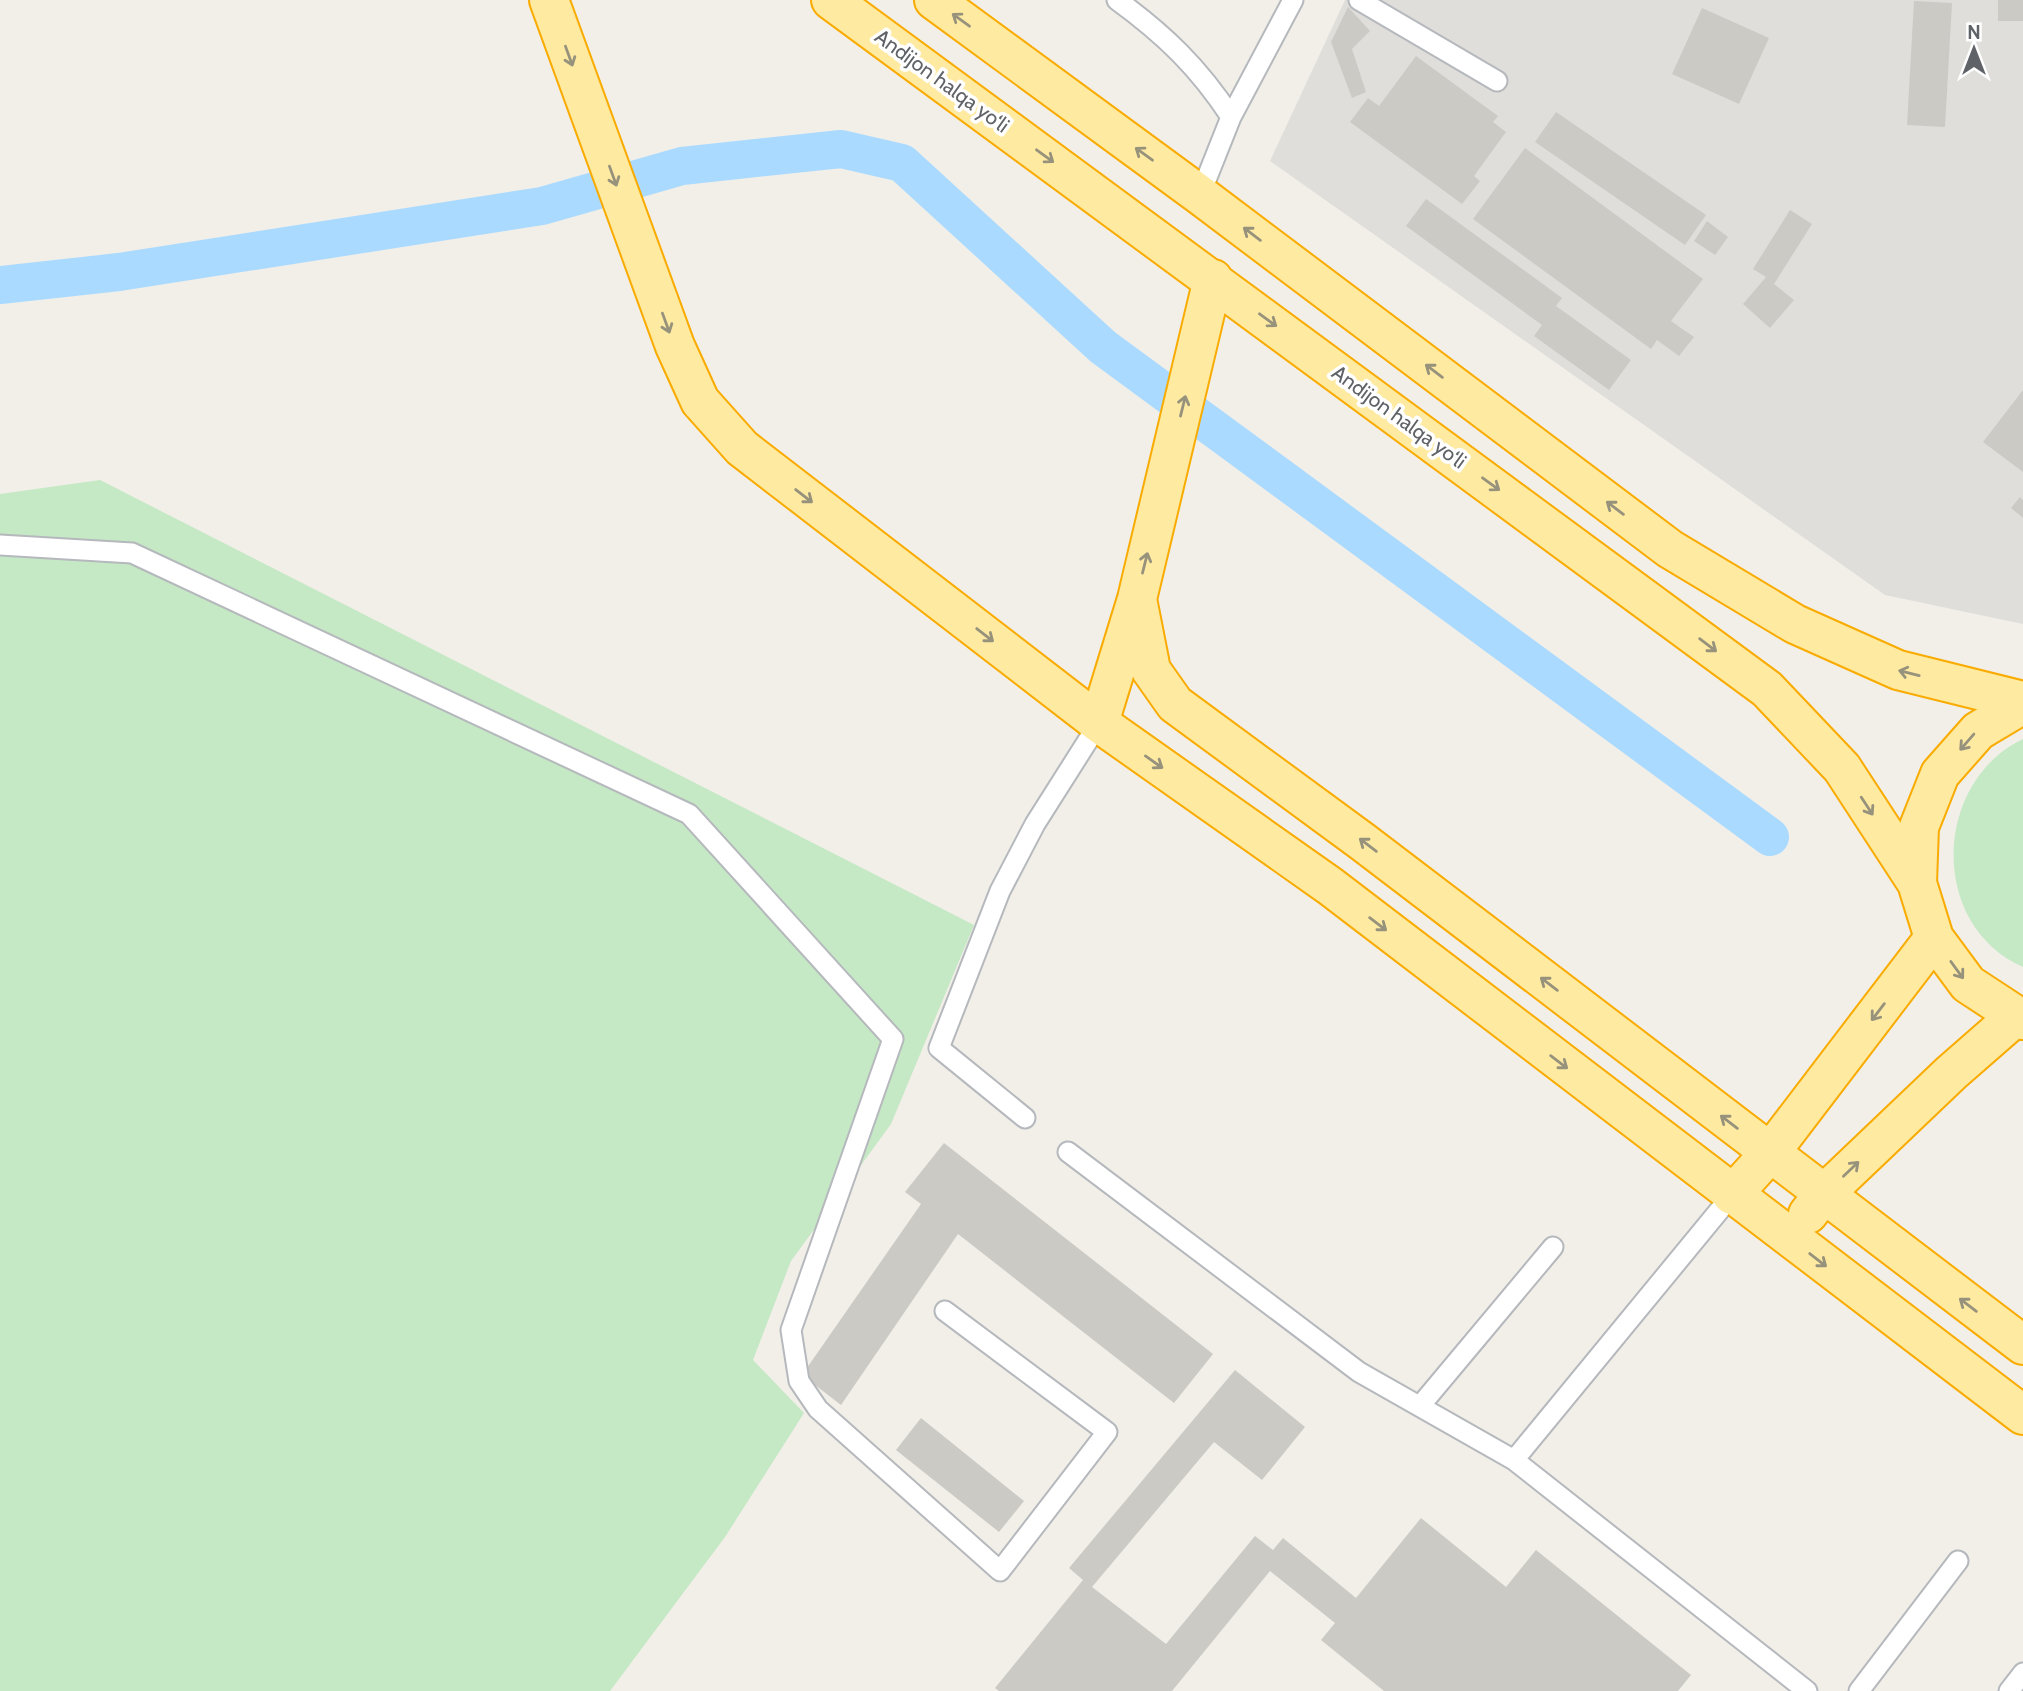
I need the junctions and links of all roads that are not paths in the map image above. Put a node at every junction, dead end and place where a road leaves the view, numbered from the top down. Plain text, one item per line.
1 (549, 0) edge
2 (831, 0) edge
3 (933, 0) edge
4 (1117, 0) edge
5 (1293, 0) edge
6 (1359, 0) edge
7 (1497, 81) dead end
8 (1231, 117) junction
9 (1199, 194) junction
10 (1210, 295) junction
11 (0, 545) edge
12 (1137, 599) junction
13 (2023, 702) edge
14 (1099, 723) junction
15 (1917, 883) junction
16 (1934, 939) junction
17 (2019, 1018) edge
18 (1025, 1118) dead end
19 (1068, 1152) dead end
20 (1770, 1153) junction
21 (1732, 1195) junction
22 (1823, 1195) junction
23 (1788, 1237) junction
24 (1553, 1247) dead end
25 (945, 1311) dead end
26 (2023, 1345) edge
27 (1420, 1406) junction
28 (2023, 1415) edge
29 (1514, 1460) junction
30 (1958, 1560) dead end
31 (2023, 1673) edge
32 (1807, 1691) edge
33 (1859, 1691) edge
34 (2009, 1691) edge

1 -> 14 highway
2 -> 10 highway, Andijon halqa yo‘li
9 -> 3 highway
4 - 8 lane
5 - 8 lane
6 - 7 lane
8 - 9 lane
13 -> 9 highway
12 -> 10 highway
10 -> 15 highway, Andijon halqa yo‘li
11 - 25 lane
12 - 14 highway
20 -> 12 highway
13 -> 15 highway
14 - 18 lane
14 -> 21 highway
15 - 16 highway
16 -> 17 highway
16 -> 20 highway
22 -> 17 highway
19 - 27 lane
20 - 21 highway
20 - 22 highway
21 - 23 highway
21 - 29 lane
22 - 23 highway
26 -> 22 highway
23 -> 28 highway
24 - 27 lane
27 - 29 lane
29 - 32 lane
30 - 33 lane
31 - 34 lane

